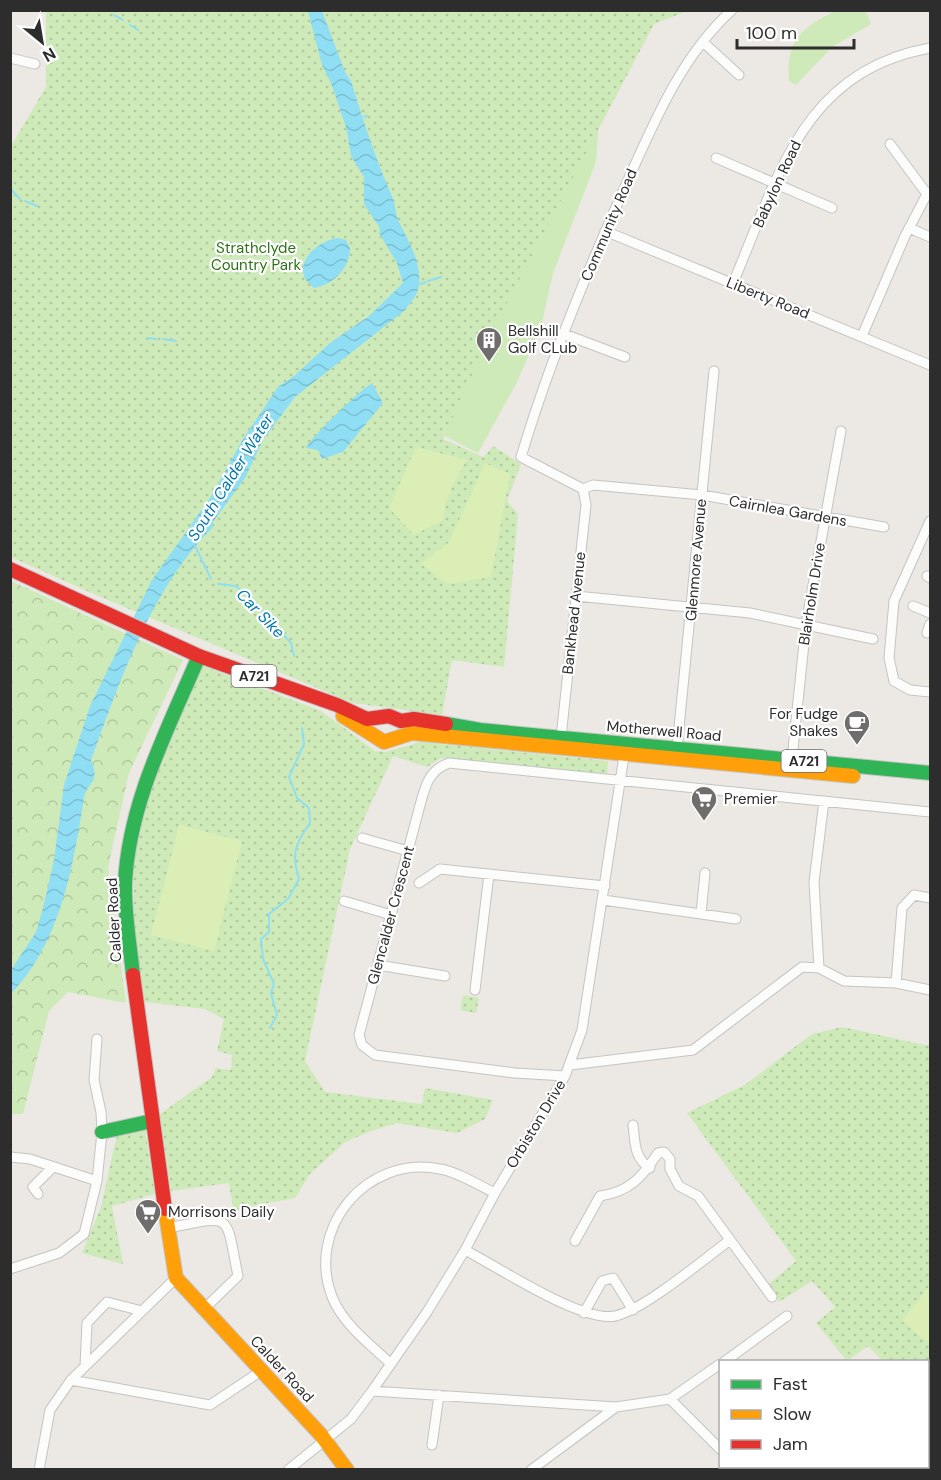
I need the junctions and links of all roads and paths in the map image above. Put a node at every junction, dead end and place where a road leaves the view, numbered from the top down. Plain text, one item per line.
1 (732, 10) edge
2 (703, 42) junction
3 (930, 48) edge
4 (10, 58) edge
5 (35, 64) dead end
6 (739, 75) dead end
7 (890, 144) dead end
8 (716, 158) dead end
9 (776, 183) junction
10 (929, 193) edge
11 (832, 208) dead end
12 (909, 228) junction
13 (605, 231) junction
14 (930, 237) edge
15 (733, 283) junction
16 (564, 334) junction
17 (862, 336) junction
18 (625, 357) dead end
19 (930, 365) edge
20 (714, 371) dead end
21 (841, 431) dead end
22 (583, 489) junction
23 (702, 495) junction
24 (824, 517) junction
25 (930, 521) edge
26 (884, 527) dead end
27 (928, 532) edge
28 (10, 569) edge
29 (576, 596) junction
30 (692, 605) junction
31 (913, 606) dead end
32 (930, 613) edge
33 (806, 624) junction
34 (873, 639) dead end
35 (200, 657) junction
36 (930, 692) edge
37 (326, 703) junction
38 (378, 718) junction
39 (396, 720) junction
40 (375, 737) junction
41 (561, 737) junction
42 (397, 738) junction
43 (677, 748) junction
44 (624, 756) junction
45 (792, 759) junction
46 (930, 773) edge
47 (621, 779) junction
48 (930, 782) edge
49 (824, 801) junction
50 (930, 812) edge
51 (362, 838) dead end
52 (408, 851) junction
53 (705, 873) dead end
54 (489, 874) junction
55 (418, 883) dead end
56 (605, 886) junction
57 (930, 898) edge
58 (603, 900) junction
59 (344, 901) dead end
60 (701, 914) junction
61 (391, 915) junction
62 (736, 919) dead end
63 (378, 965) junction
64 (819, 968) junction
65 (445, 976) dead end
66 (897, 983) junction
67 (475, 990) dead end
68 (930, 990) edge
69 (97, 1039) dead end
70 (570, 1065) junction
71 (565, 1076) junction
72 (152, 1121) junction
73 (633, 1125) dead end
74 (102, 1132) junction
75 (10, 1157) edge
76 (52, 1168) junction
77 (650, 1168) junction
78 (98, 1181) junction
79 (32, 1190) dead end
80 (495, 1193) junction
81 (168, 1228) junction
82 (730, 1240) junction
83 (575, 1241) dead end
84 (465, 1250) junction
85 (12, 1266) edge
86 (176, 1278) junction
87 (772, 1297) dead end
88 (204, 1309) junction
89 (633, 1310) junction
90 (142, 1311) junction
91 (585, 1313) junction
92 (787, 1316) dead end
93 (726, 1360) edge
94 (391, 1364) junction
95 (719, 1365) edge
96 (85, 1366) junction
97 (261, 1371) junction
98 (71, 1380) junction
99 (372, 1391) junction
100 (439, 1395) junction
101 (670, 1400) junction
102 (616, 1407) junction
103 (326, 1442) junction
104 (432, 1445) dead end
105 (719, 1448) edge
106 (39, 1470) edge
107 (288, 1470) edge
108 (347, 1470) edge
109 (531, 1470) edge

1 - 2 street, Community Road
2 - 6 street
2 - 13 street, Community Road
3 - 9 street, Babylon Road
4 - 5 street
7 - 10 street
8 - 9 street
9 - 11 street
9 - 15 street, Babylon Road
10 - 12 street
12 - 14 street
12 - 17 street
13 - 15 street, Liberty Road
13 - 16 street, Community Road
15 - 17 street, Liberty Road
16 - 18 street
16 - 22 street, Community Road
17 - 19 street, Liberty Road
20 - 23 street, Glenmore Avenue
21 - 24 street, Blairholm Drive
22 - 23 street, Cairnlea Gardens
22 - 29 street, Bankhead Avenue
23 - 24 street, Cairnlea Gardens
23 - 30 street, Glenmore Avenue
24 - 26 street, Cairnlea Gardens
24 - 33 street, Blairholm Drive
25 - 27 street
27 - 36 street
28 - 35 main road, A721
29 - 30 street
29 - 41 street, Bankhead Avenue
30 - 33 street
30 - 43 street, Glenmore Avenue
31 - 32 street
33 - 34 street
33 - 45 street, Blairholm Drive
35 - 37 main road, A721
35 - 72 main road, Calder Road
37 - 38 main road, A721
37 - 40 main road, A721
38 - 39 main road, A721
38 - 40 main road
39 - 41 main road, Motherwell Road / A721
39 - 42 main road
40 - 42 main road, A721
41 - 43 main road, Motherwell Road / A721
42 - 44 main road, Motherwell Road / A721
43 - 45 main road, Motherwell Road / A721
44 - 47 street, Orbiston Drive
44 - 48 main road, Motherwell Road / A721
45 - 46 main road, Motherwell Road / A721
47 - 49 street
47 - 52 street, Glencalder Crescent
47 - 56 street, Orbiston Drive
49 - 50 street
49 - 64 street
51 - 52 street
52 - 61 street, Glencalder Crescent
53 - 60 street
54 - 55 street
54 - 56 street
54 - 67 street
56 - 58 street, Orbiston Drive
57 - 66 street
58 - 60 street
58 - 70 street, Orbiston Drive
59 - 61 street
60 - 62 street
61 - 63 street, Glencalder Crescent
63 - 65 street
63 - 71 street, Glencalder Crescent
64 - 66 street
64 - 70 street
66 - 68 street
69 - 74 street
70 - 71 street, Orbiston Drive
71 - 80 street, Orbiston Drive
72 - 74 main road
72 - 81 main road, Calder Road
73 - 77 street
74 - 78 street
75 - 76 street
76 - 78 street
76 - 79 street
77 - 82 street
77 - 83 street
78 - 85 street
80 - 84 street, Orbiston Drive
80 - 94 street
81 - 86 main road, Calder Road
81 - 88 street
82 - 87 street
82 - 89 street
84 - 91 street
84 - 94 street, Orbiston Drive
86 - 88 main road, Calder Road
86 - 90 street
88 - 97 main road, Calder Road
89 - 91 street
89 - 91 street
90 - 96 street
90 - 96 street
92 - 93 street
94 - 99 street, Orbiston Drive
95 - 101 street
96 - 98 street
97 - 98 street
97 - 103 main road, Calder Road
98 - 106 street
99 - 100 street
99 - 103 street, Orbiston Drive
100 - 102 street
100 - 104 street
101 - 102 street
101 - 105 street
102 - 109 street
103 - 107 street, Orbiston Drive
103 - 108 main road, Calder Road

